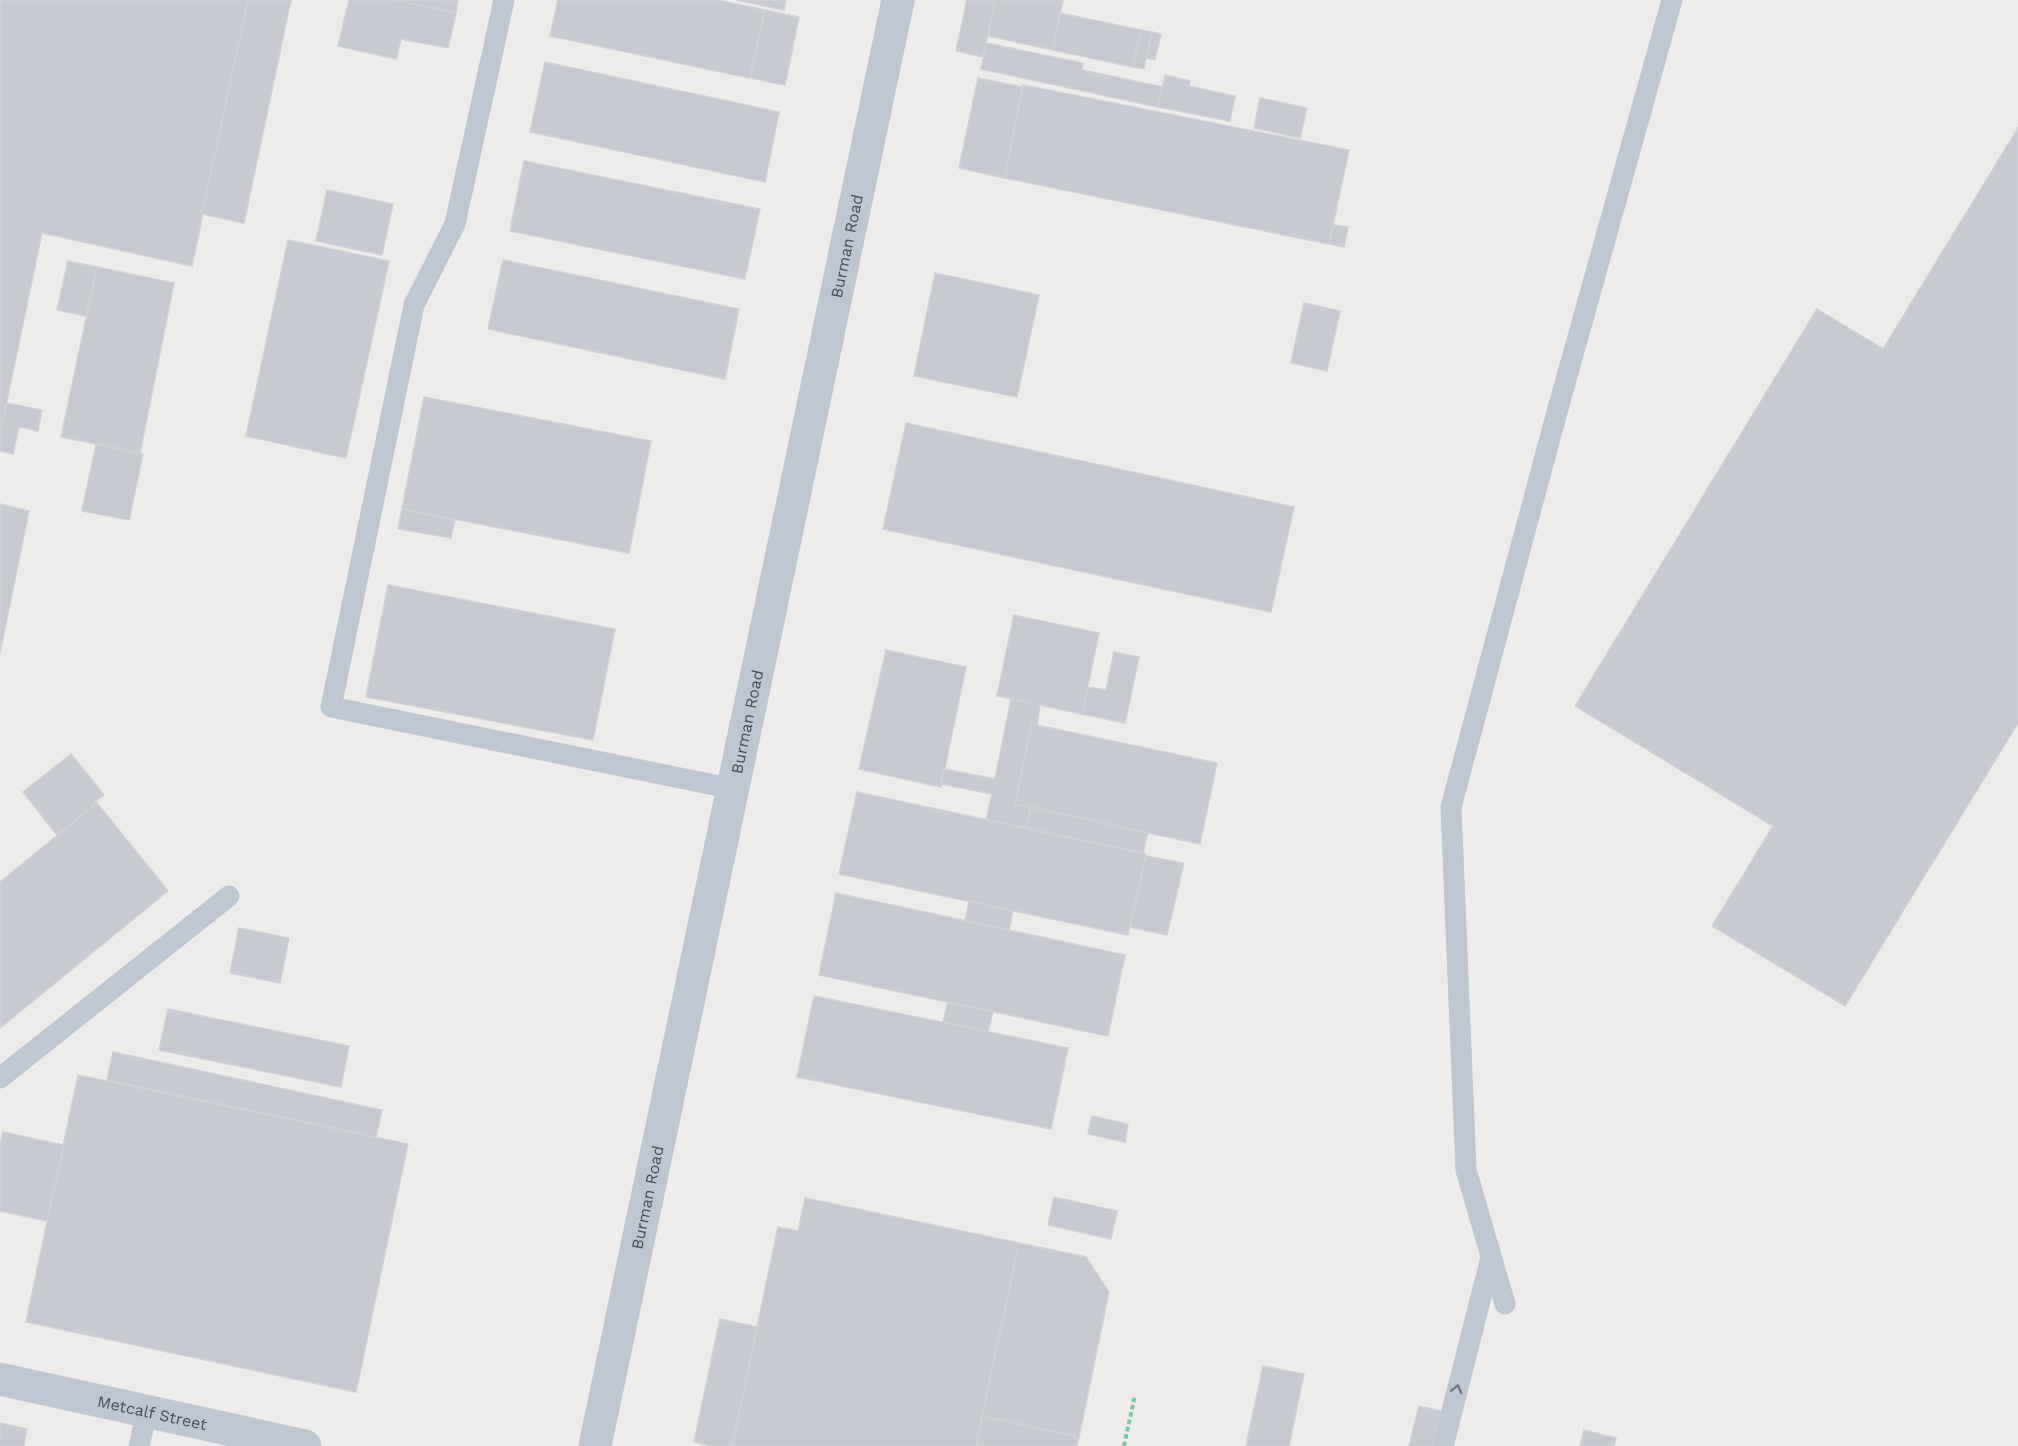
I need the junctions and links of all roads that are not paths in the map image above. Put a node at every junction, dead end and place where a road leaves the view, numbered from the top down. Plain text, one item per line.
1 (504, 0) edge
2 (898, 0) edge
3 (1672, 0) edge
4 (734, 789) junction
5 (229, 896) dead end
6 (0, 1078) edge
7 (1491, 1257) junction
8 (1505, 1304) dead end
9 (0, 1379) edge
10 (147, 1412) junction
11 (139, 1446) edge
12 (304, 1446) edge
13 (596, 1446) edge
14 (1443, 1446) edge

1 - 4 lane
2 - 4 street, Burman Road
3 - 7 lane
4 - 13 street, Burman Road
5 - 6 lane
7 - 8 lane
14 -> 7 lane
9 - 10 street, Metcalf Street
10 - 11 lane
10 - 12 street, Metcalf Street

